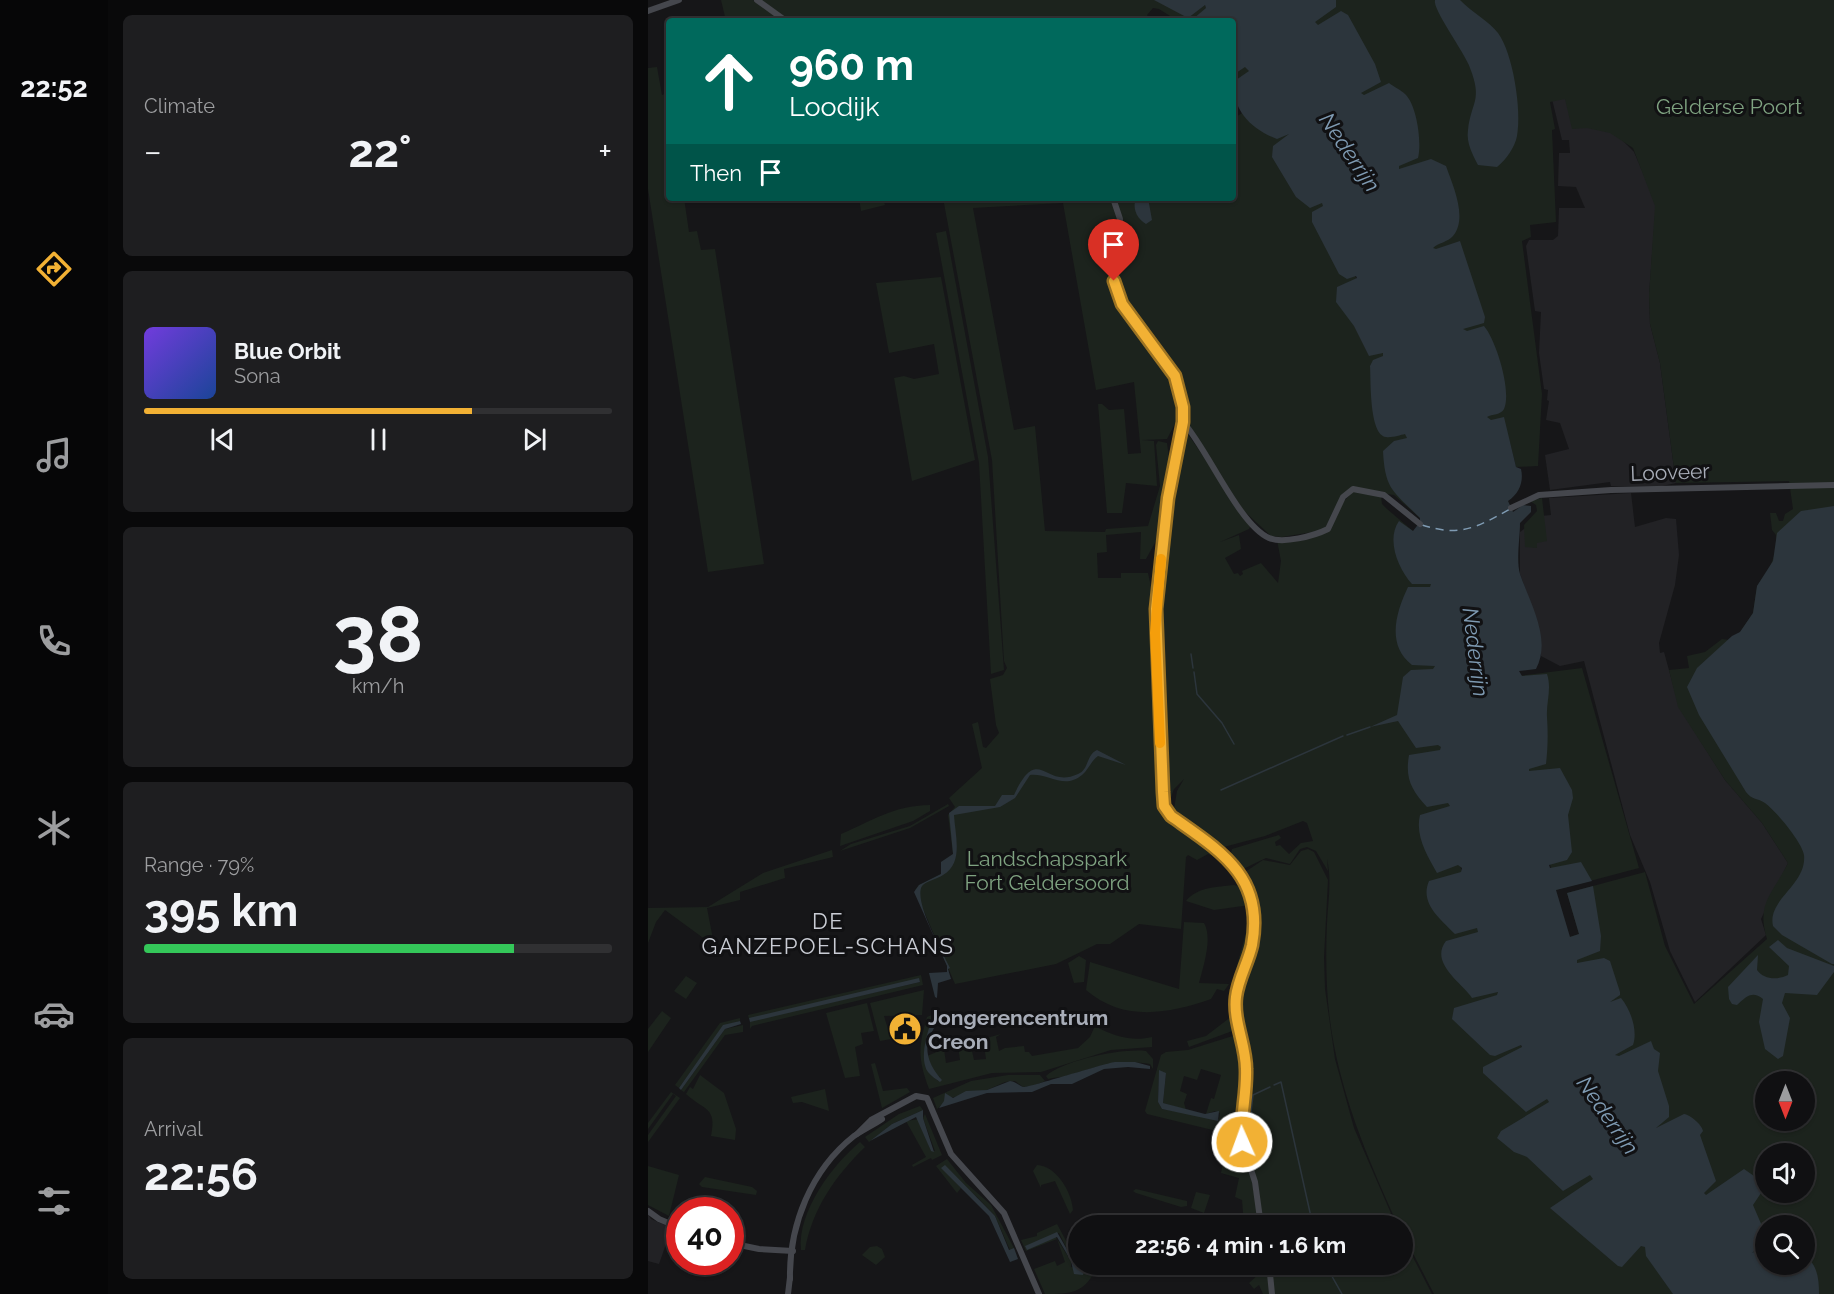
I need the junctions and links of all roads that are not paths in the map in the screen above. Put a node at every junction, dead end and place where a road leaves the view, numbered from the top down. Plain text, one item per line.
1 (680, 0) edge
2 (758, 0) edge
3 (648, 11) edge
4 (782, 18) edge
5 (1114, 201) edge
6 (1183, 422) junction
7 (1834, 485) edge
8 (1510, 508) dead end
9 (1420, 524) dead end
10 (648, 1210) edge
11 (1260, 1215) edge
12 (666, 1223) edge
13 (744, 1246) edge
14 (792, 1250) junction
15 (1270, 1275) edge
16 (788, 1293) edge
17 (1039, 1294) edge
18 (1272, 1294) edge

1 - 3 street
2 - 4 street
5 - 6 street
6 - 9 street
6 - 11 street
7 - 8 street, Looveer
10 - 12 street
13 - 14 street
14 - 16 street
14 - 17 street
15 - 18 street

